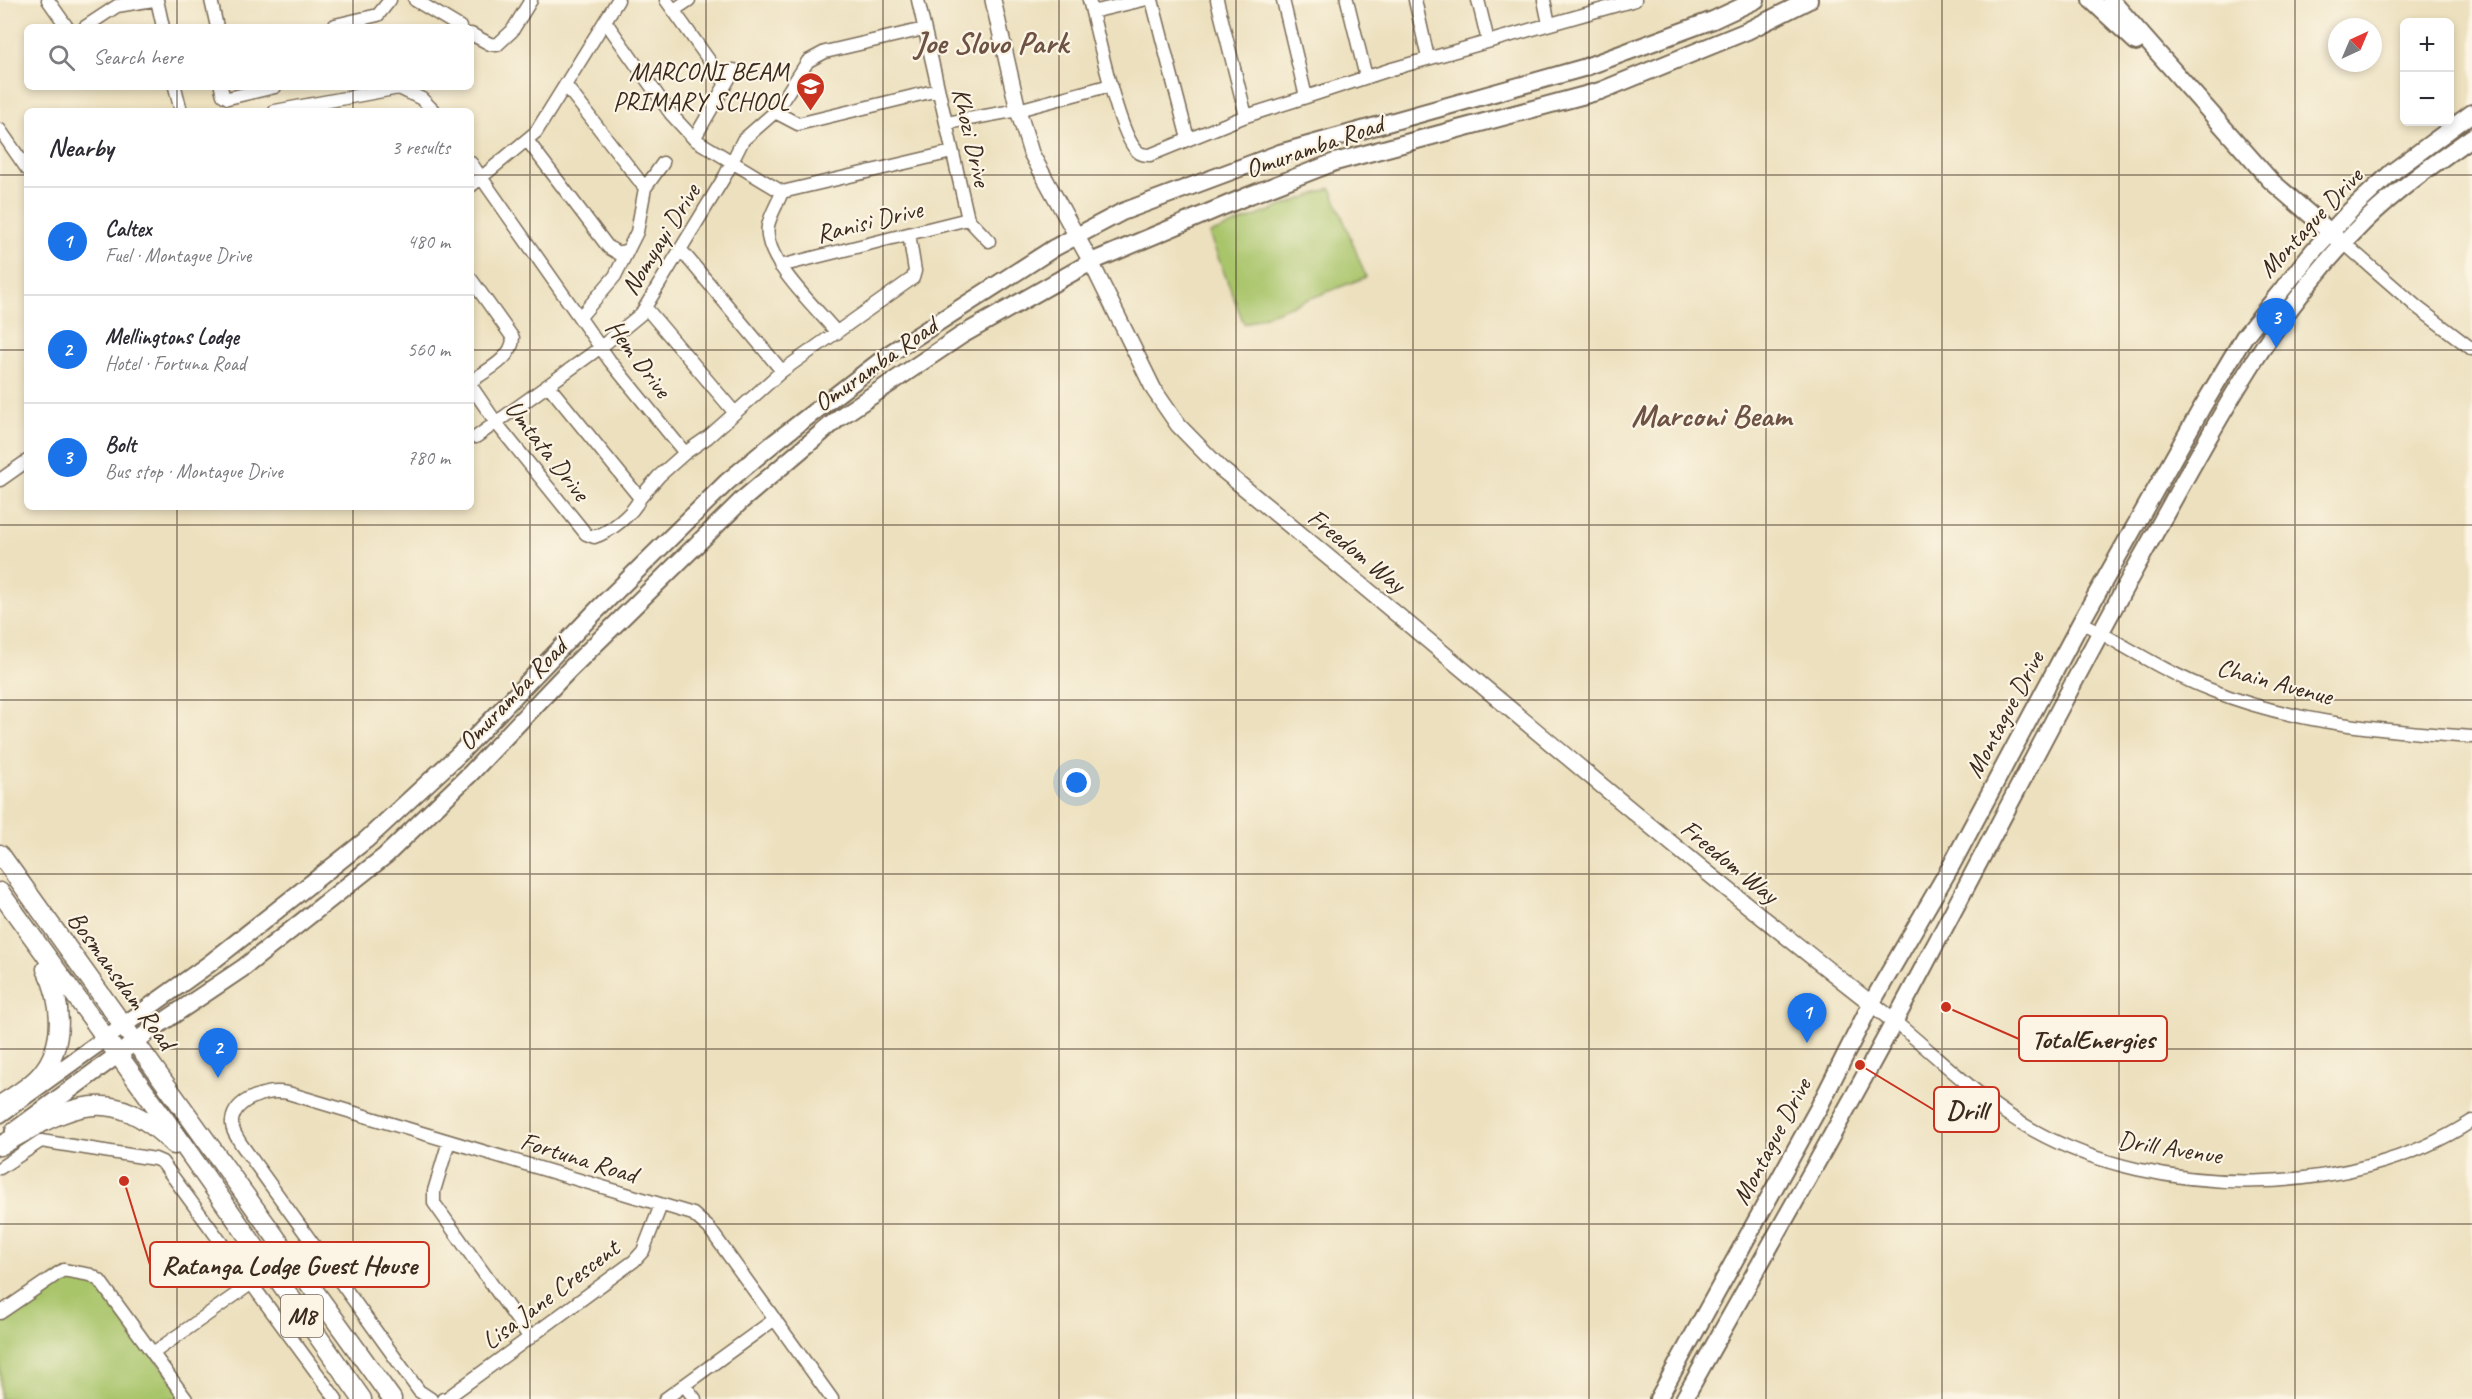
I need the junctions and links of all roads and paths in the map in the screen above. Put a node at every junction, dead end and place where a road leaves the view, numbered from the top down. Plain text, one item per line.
1 (48, 0) edge
2 (155, 0) edge
3 (211, 0) edge
4 (390, 0) edge
5 (415, 0) edge
6 (531, 0) edge
7 (618, 0) edge
8 (689, 0) edge
9 (918, 0) edge
10 (993, 0) edge
11 (1143, 0) edge
12 (1152, 0) edge
13 (1217, 0) edge
14 (1283, 0) edge
15 (1347, 0) edge
16 (1415, 0) edge
17 (1478, 0) edge
18 (1544, 0) edge
19 (1635, 0) edge
20 (1756, 0) edge
21 (1809, 0) edge
22 (2091, 0) edge
23 (2111, 0) edge
24 (127, 3) edge
25 (1608, 4) edge
26 (670, 5) edge
27 (1090, 6) edge
28 (605, 21) junction
29 (65, 24) edge
30 (89, 24) edge
31 (161, 24) edge
32 (216, 24) edge
33 (339, 24) edge
34 (455, 24) edge
35 (1549, 24) junction
36 (924, 29) junction
37 (474, 36) edge
38 (1488, 40) junction
39 (1428, 58) junction
40 (734, 70) dead end
41 (1366, 77) junction
42 (726, 84) junction
43 (1111, 85) junction
44 (566, 86) junction
45 (177, 90) edge
46 (222, 90) edge
47 (262, 90) edge
48 (389, 90) edge
49 (403, 90) edge
50 (938, 90) junction
51 (1306, 97) junction
52 (180, 108) edge
53 (298, 108) edge
54 (431, 108) edge
55 (1018, 110) junction
56 (775, 112) junction
57 (2472, 113) edge
58 (1246, 116) junction
59 (947, 123) junction
60 (2222, 125) junction
61 (0, 130) edge
62 (2472, 137) edge
63 (694, 139) junction
64 (1188, 139) junction
65 (527, 140) junction
66 (952, 152) junction
67 (730, 162) junction
68 (663, 163) dead end
69 (24, 165) edge
70 (476, 182) edge
71 (645, 188) junction
72 (782, 192) junction
73 (968, 219) junction
74 (2329, 232) junction
75 (909, 234) junction
76 (1076, 234) junction
77 (989, 241) dead end
78 (2344, 244) junction
79 (628, 250) junction
80 (681, 250) junction
81 (1091, 262) junction
82 (780, 266) junction
83 (474, 283) edge
84 (646, 308) junction
85 (580, 317) junction
86 (837, 333) junction
87 (601, 347) junction
88 (2472, 350) edge
89 (782, 371) junction
90 (474, 379) edge
91 (548, 385) junction
92 (474, 390) edge
93 (735, 413) junction
94 (497, 424) junction
95 (476, 437) dead end
96 (685, 453) junction
97 (24, 462) edge
98 (0, 480) edge
99 (640, 498) junction
100 (2081, 622) junction
101 (2100, 632) junction
102 (2472, 736) edge
103 (0, 854) edge
104 (0, 892) edge
105 (23, 924) junction
106 (1871, 1004) junction
107 (1894, 1021) junction
108 (124, 1026) junction
109 (107, 1039) junction
110 (136, 1042) junction
111 (118, 1055) junction
112 (0, 1105) edge
113 (0, 1114) edge
114 (2472, 1121) edge
115 (0, 1141) edge
116 (448, 1141) junction
117 (0, 1146) edge
118 (0, 1168) edge
119 (208, 1181) junction
120 (661, 1204) junction
121 (252, 1282) junction
122 (0, 1314) edge
123 (775, 1319) junction
124 (530, 1338) junction
125 (153, 1353) junction
126 (684, 1385) junction
127 (186, 1399) edge
128 (336, 1399) edge
129 (362, 1399) edge
130 (392, 1399) edge
131 (431, 1399) edge
132 (443, 1399) edge
133 (665, 1399) edge
134 (694, 1399) edge
135 (832, 1399) edge
136 (1658, 1399) edge
137 (1684, 1399) edge

1 - 29 street
2 - 24 street
2 - 31 street
3 - 32 street
4 - 33 street
5 - 34 street
6 - 37 street
7 - 28 street
8 - 26 street
9 - 36 street, Khozi Drive
10 - 55 street, Freedom Way
11 - 27 street
12 - 64 street
13 - 58 street
14 - 51 street
15 - 41 street
16 - 39 street
17 - 38 street
18 - 35 street
19 - 25 street
20 - 76 main road, Omuramba Road
21 - 81 main road, Omuramba Road
22 - 60 main road
23 - 60 main road
24 - 30 street
25 - 35 street
26 - 42 street
27 - 43 street
28 - 44 street
28 - 63 street
35 - 38 street
36 - 50 street, Khozi Drive
36 - 56 street, Nomyayi Drive
38 - 39 street
39 - 41 street
40 - 42 street
41 - 51 street
42 - 63 street
43 - 55 street
43 - 64 street
44 - 65 street
44 - 71 street
45 - 52 street
46 - 47 street
48 - 53 street
49 - 54 street
50 - 56 street
50 - 59 street, Khozi Drive
51 - 58 street
55 - 59 street
55 - 76 street, Freedom Way
56 - 67 street, Nomyayi Drive
57 - 74 main road, Montague Drive
58 - 64 street
59 - 66 street, Khozi Drive
60 - 74 main road
61 - 69 street
62 - 78 main road, Montague Drive
63 - 67 street
65 - 70 street
65 - 79 street
66 - 72 street
66 - 73 street, Khozi Drive
67 - 72 street
67 - 80 street, Nomyayi Drive
68 - 71 street
70 - 85 street, Hem Drive
71 - 79 street
72 - 82 street
73 - 75 street, Ranisi Drive
73 - 77 street, Khozi Drive
74 - 78 main road
74 - 100 main road, Montague Drive
75 - 82 street, Ranisi Drive
75 - 86 street
76 - 81 street, Freedom Way
76 - 108 main road, Omuramba Road
78 - 88 street
78 - 101 main road, Montague Drive
79 - 85 street
80 - 84 street, Nomyayi Drive
80 - 89 street
81 - 106 street, Freedom Way
81 - 110 main road, Omuramba Road
82 - 86 street
83 - 90 street
84 - 87 street, Nomyayi Drive
84 - 93 street
85 - 87 street, Hem Drive
86 - 89 street
87 - 91 street, Nomyayi Drive
87 - 96 street, Hem Drive
89 - 93 street
91 - 94 street, Nomyayi Drive
91 - 99 street
92 - 94 street, Umtata Drive
93 - 96 street
94 - 95 street, Nomyayi Drive
94 - 99 street, Umtata Drive
96 - 99 street
97 - 98 street
100 - 101 street, Chain Avenue
100 - 106 main road, Montague Drive
101 - 102 street, Chain Avenue
101 - 107 main road, Montague Drive
103 - 108 main road, Bosmansdam Road / M8
104 - 105 main road, Bosmansdam Road / M8
105 - 109 main road, Bosmansdam Road / M8
105 - 112 main road
106 - 107 street, Freedom Way
106 - 136 main road, Montague Drive
107 - 114 street, Drill Avenue
107 - 137 main road, Montague Drive
108 - 109 main road, Omuramba Road
108 - 110 main road, Bosmansdam Road / M8
109 - 111 main road, Bosmansdam Road / M8
109 - 113 main road, Omuramba Road
110 - 111 main road, Omuramba Road
110 - 130 main road, Bosmansdam Road / M8
111 - 115 main road, Omuramba Road
111 - 119 main road, Bosmansdam Road / M8
116 - 120 street, Fortuna Road
116 - 124 street
116 - 131 street, Fortuna Road
117 - 119 main road
118 - 121 street
119 - 129 main road, Bosmansdam Road / M8
120 - 123 street, Fortuna Road
120 - 124 street, Lisa Jane Crescent
121 - 125 street
121 - 128 street
122 - 125 street
123 - 126 street
123 - 135 street, Fortuna Road
124 - 132 street, Lisa Jane Crescent
125 - 127 street
126 - 133 street
126 - 134 street

